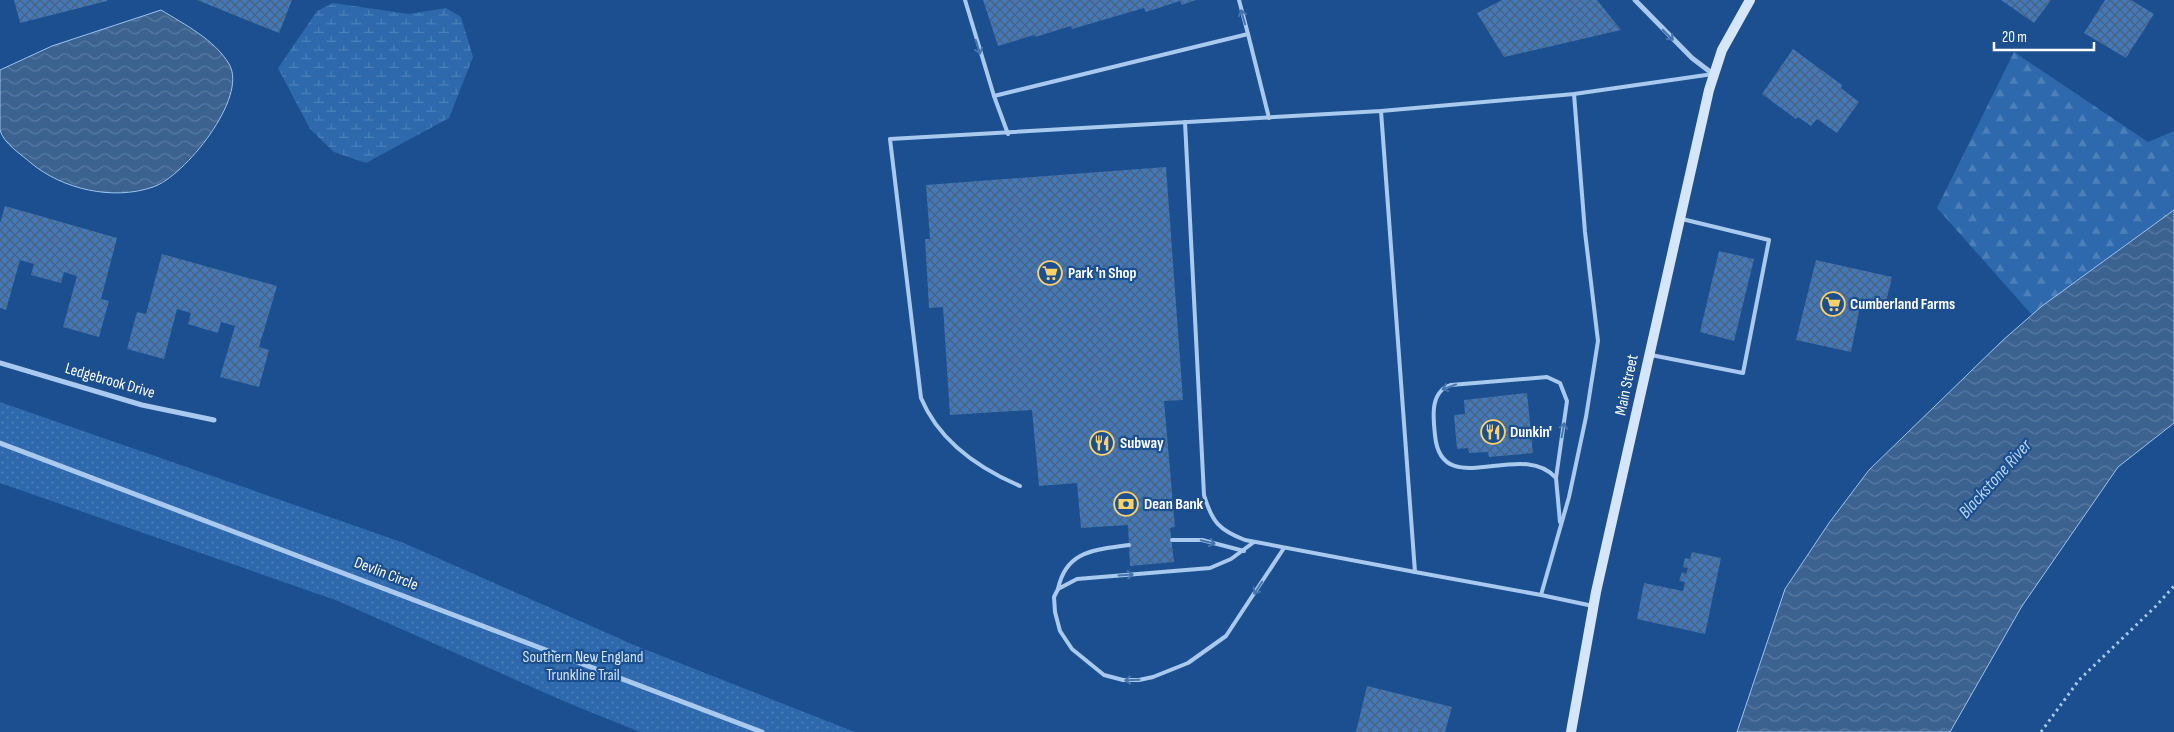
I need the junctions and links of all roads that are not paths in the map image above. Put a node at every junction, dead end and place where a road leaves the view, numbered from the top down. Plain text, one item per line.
1 (965, 0) edge
2 (1239, 0) edge
3 (1635, 0) edge
4 (1750, 0) edge
5 (1248, 34) junction
6 (1713, 74) junction
7 (1574, 94) junction
8 (994, 96) junction
9 (1381, 111) junction
10 (1269, 118) junction
11 (1185, 122) junction
12 (1008, 134) junction
13 (1680, 219) junction
14 (1649, 355) junction
15 (0, 363) edge
16 (214, 420) dead end
17 (0, 443) edge
18 (1556, 478) junction
19 (1020, 486) dead end
20 (1561, 526) junction
21 (1172, 540) dead end
22 (1254, 542) junction
23 (1129, 545) dead end
24 (1284, 548) junction
25 (1244, 551) junction
26 (1415, 572) junction
27 (1058, 590) junction
28 (1541, 595) junction
29 (1593, 606) junction
30 (762, 732) edge
31 (1571, 732) edge

1 -> 8 lane
5 -> 2 lane
3 -> 6 street
4 - 6 main road, Main Street
5 - 8 lane
5 - 10 lane
6 - 7 lane
6 - 13 main road, Main Street
7 - 9 lane
7 - 20 lane
8 - 12 lane
9 - 10 lane
9 - 26 lane
10 - 11 lane
11 - 12 lane
11 - 22 lane
12 - 19 lane
13 - 14 main road, Main Street
13 - 14 lane
14 - 29 main road, Main Street
15 - 16 street, Ledgebrook Drive
17 - 30 street, Devlin Circle
18 -> 18 lane
18 - 20 lane
20 - 28 lane
21 -> 25 lane
22 - 24 lane
22 - 25 lane
23 - 27 lane
24 - 26 lane
24 -> 27 lane
27 -> 25 lane
26 - 28 lane
28 - 29 lane
29 - 31 main road, Main Street

